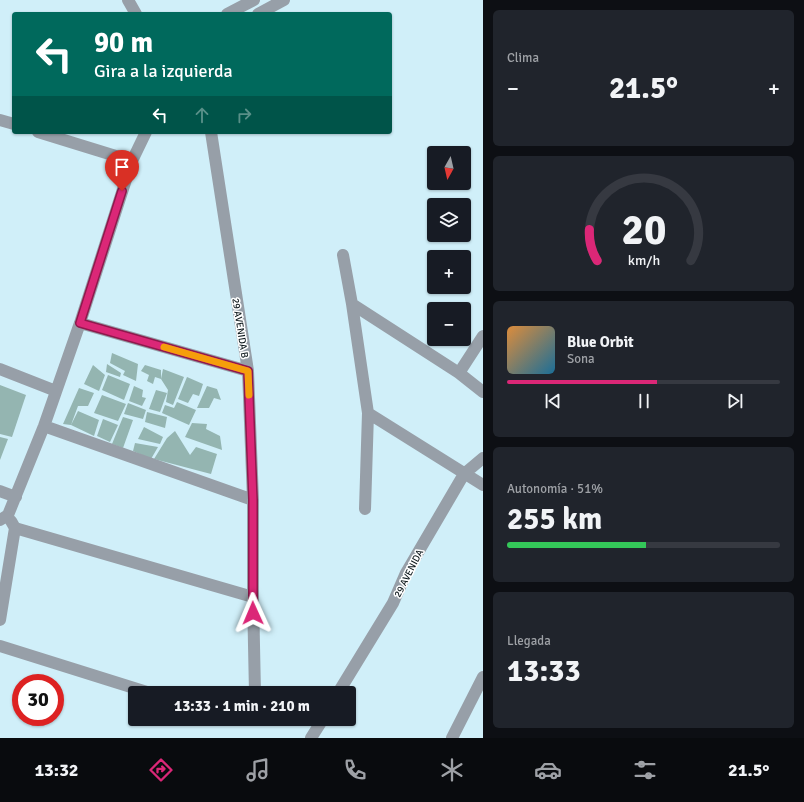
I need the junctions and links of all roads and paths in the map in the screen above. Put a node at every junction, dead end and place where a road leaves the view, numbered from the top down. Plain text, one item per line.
1 (128, 0) edge
2 (284, 0) edge
3 (247, 2) edge
4 (135, 12) edge
5 (231, 12) edge
6 (262, 12) edge
7 (0, 120) edge
8 (12, 123) edge
9 (44, 134) edge
10 (145, 134) edge
11 (211, 134) edge
12 (132, 161) junction
13 (343, 255) dead end
14 (352, 304) junction
15 (80, 323) junction
16 (483, 336) edge
17 (0, 369) edge
18 (248, 371) junction
19 (460, 373) junction
20 (56, 391) junction
21 (483, 392) edge
22 (368, 413) junction
23 (44, 426) junction
24 (483, 458) edge
25 (464, 474) junction
26 (483, 485) edge
27 (0, 491) edge
28 (16, 497) junction
29 (253, 500) junction
30 (365, 509) dead end
31 (4, 518) edge
32 (15, 528) junction
33 (252, 597) junction
34 (0, 620) edge
35 (0, 646) edge
36 (483, 677) edge
37 (128, 686) edge
38 (255, 686) edge
39 (342, 686) edge
40 (319, 726) edge
41 (311, 738) edge
42 (452, 738) edge

1 - 4 street
2 - 6 street
3 - 5 street
7 - 8 street
9 - 12 street
10 - 12 street
11 - 18 street, 29 AVENIDA B
12 - 15 street
13 - 14 street
14 - 19 street
14 - 22 street
15 - 18 street
15 - 20 street
16 - 19 street
17 - 20 street
18 - 29 street, 29 AVENIDA B
19 - 21 street
20 - 23 street
22 - 25 street
22 - 30 street
23 - 28 street
23 - 29 street
24 - 25 street, 29 AVENIDA
25 - 26 street
25 - 39 street, 29 AVENIDA
27 - 28 street
28 - 31 street
29 - 33 street, 29 AVENIDA B
31 - 32 street
32 - 33 street
32 - 34 street
33 - 38 street, 29 AVENIDA B
35 - 37 street
36 - 42 street
40 - 41 street

